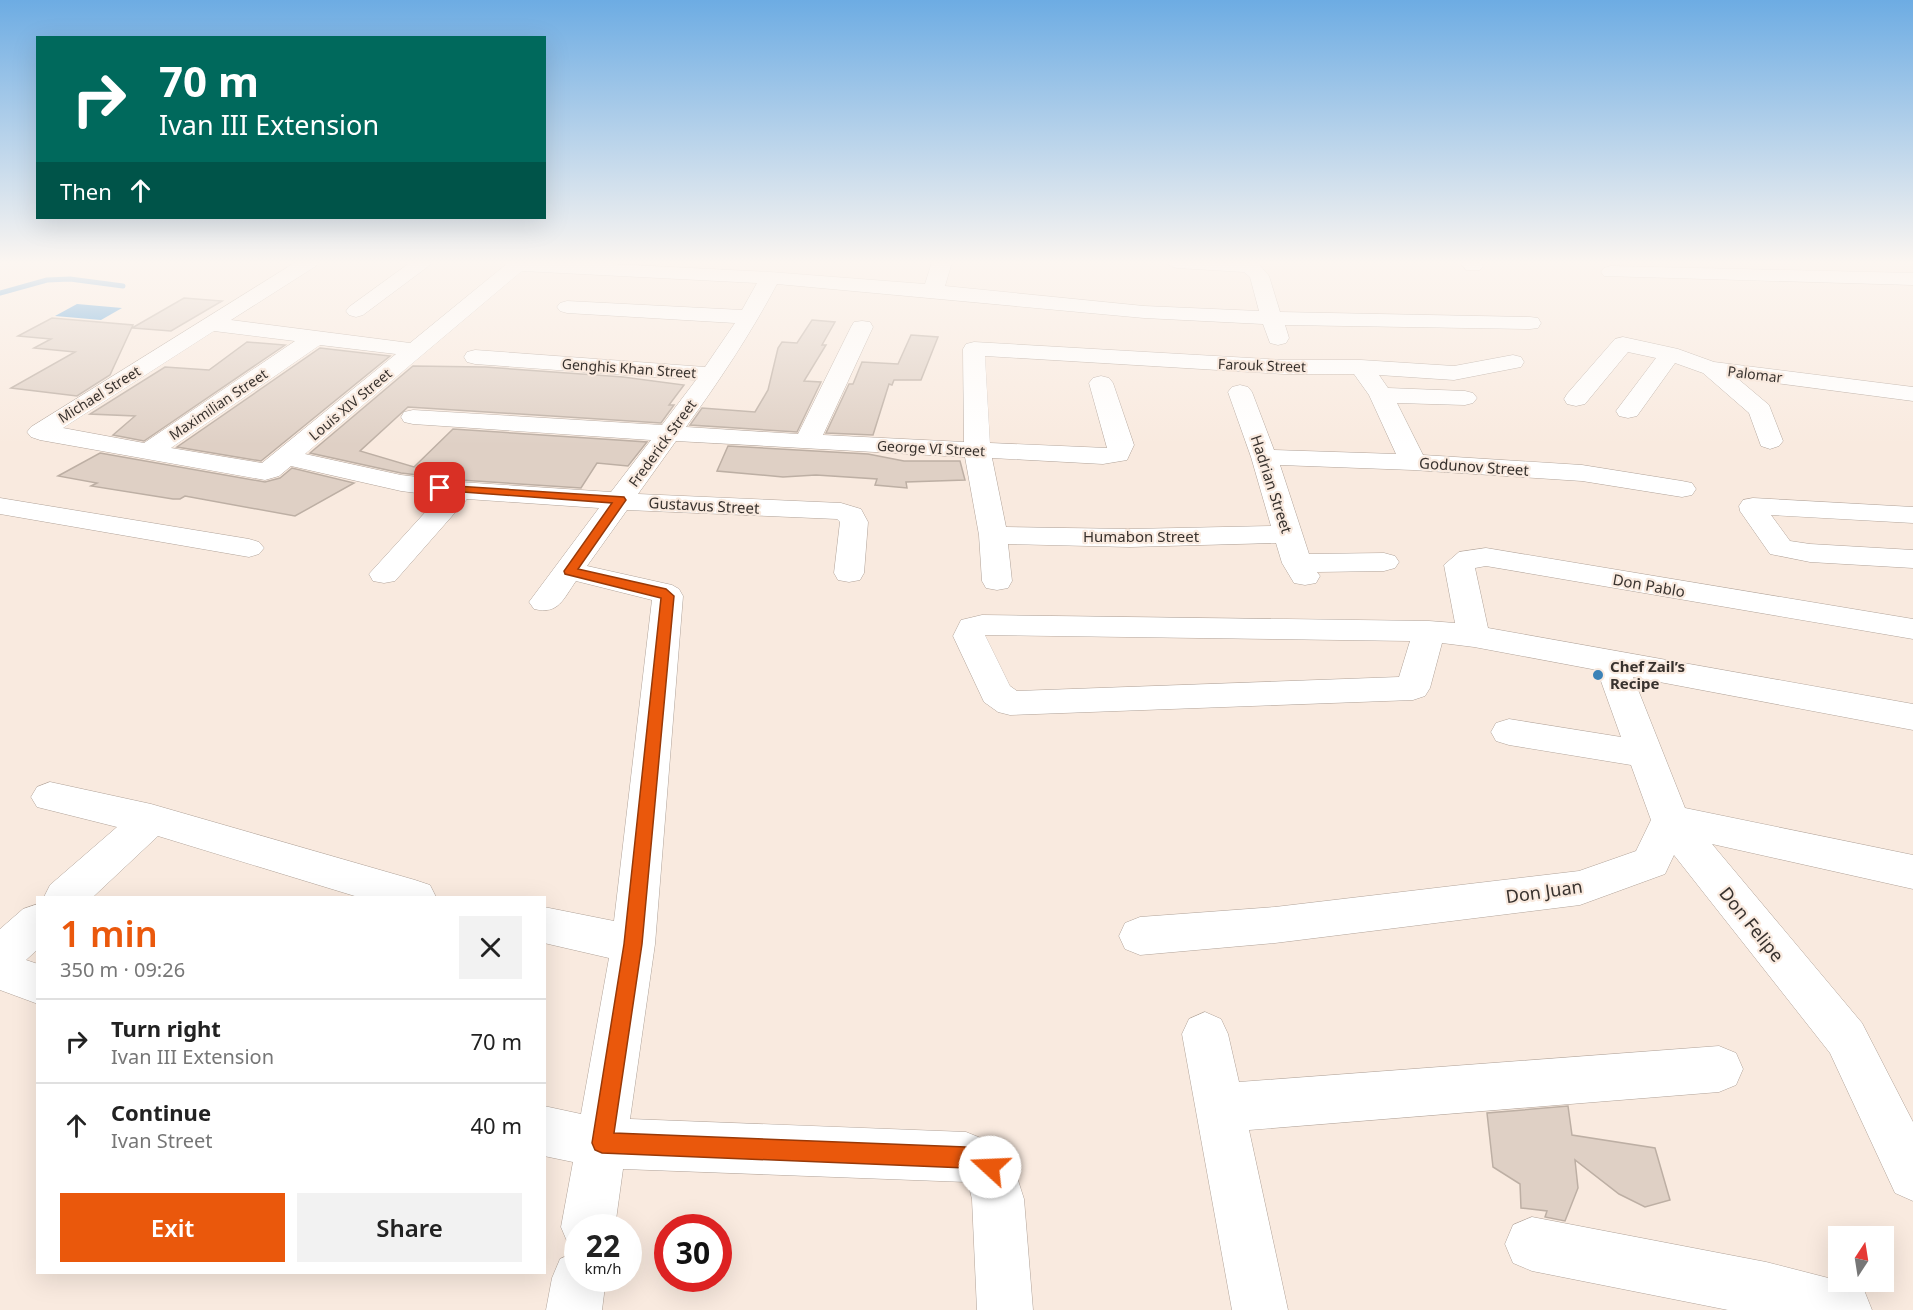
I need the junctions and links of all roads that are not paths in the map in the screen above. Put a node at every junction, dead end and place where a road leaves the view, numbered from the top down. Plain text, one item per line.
1 (448, 323) edge
2 (745, 323) edge
3 (1274, 323) edge
4 (1493, 323) edge
5 (209, 324) joint
6 (1530, 324) dead end
7 (862, 327) dead end
8 (316, 337) junction
9 (416, 350) junction
10 (1670, 354) junction
11 (475, 357) dead end
12 (1513, 362) dead end
13 (1284, 367) junction
14 (1361, 367) junction
15 (1711, 368) junction
16 (712, 374) junction
17 (1101, 383) dead end
18 (1240, 392) dead end
19 (1913, 394) edge
20 (1381, 395) junction
21 (1465, 398) dead end
22 (1576, 399) dead end
23 (1628, 411) dead end
24 (413, 417) dead end
25 (669, 433) junction
26 (1770, 441) dead end
27 (807, 442) junction
28 (977, 450) junction
29 (149, 451) junction
30 (1264, 457) junction
31 (285, 458) junction
32 (1413, 462) junction
33 (1682, 489) dead end
34 (460, 490) junction
35 (620, 500) junction
36 (0, 506) edge
37 (1913, 515) edge
38 (1288, 534) junction
39 (993, 535) junction
40 (249, 548) dead end
41 (1913, 559) edge
42 (1384, 562) dead end
43 (570, 571) junction
44 (849, 573) dead end
45 (384, 574) dead end
46 (998, 581) dead end
47 (545, 602) dead end
48 (1913, 629) edge
49 (1429, 631) junction
50 (1474, 636) junction
51 (1611, 662) junction
52 (1913, 717) edge
53 (1509, 732) dead end
54 (1645, 754) junction
55 (50, 796) dead end
56 (151, 819) junction
57 (1670, 820) junction
58 (1913, 872) edge
59 (66, 896) edge
60 (412, 896) edge
61 (36, 924) edge
62 (546, 925) edge
63 (1140, 936) dead end
64 (633, 944) junction
65 (0, 956) edge
66 (0, 970) edge
67 (36, 983) edge
68 (1204, 1034) dead end
69 (1719, 1069) dead end
70 (1218, 1108) junction
71 (546, 1131) edge
72 (602, 1143) junction
73 (1913, 1175) edge
74 (590, 1214) edge
75 (1532, 1244) dead end
76 (577, 1292) edge
77 (574, 1310) edge
78 (1005, 1310) edge
79 (1260, 1310) edge
80 (1844, 1310) edge

1 - 9 street, Louis XIV Street
2 - 16 street, Frederick Street
3 - 13 street
4 - 6 street
5 - 8 street
5 - 29 street, Michael Street
7 - 27 street
8 - 9 street
8 - 29 street, Maximilian Street
9 - 31 street, Louis XIV Street
10 - 15 street, Palomar
10 - 22 street, Palomar
10 - 23 street
11 - 16 street, Genghis Khan Street
12 - 14 street, Farouk Street
13 - 14 street, Farouk Street
13 - 28 street, Farouk Street
14 - 20 street
15 - 19 street, Palomar
15 - 26 street
16 - 25 street, Frederick Street
17 - 28 street, George VI Street
18 - 30 street, Hadrian Street
20 - 21 street
20 - 32 street
24 - 25 street, George VI Street
25 - 27 street, George VI Street
25 - 35 street, Frederick Street
27 - 28 street, George VI Street
28 - 39 street
29 - 31 street, Louis XIV Street
30 - 32 street, Godunov Street
30 - 38 street, Hadrian Street
31 - 34 street, Gustavus Street
32 - 33 street, Godunov Street
34 - 35 street, Gustavus Street
34 - 45 street
35 - 43 street, Frederick Street
35 - 44 street, Gustavus Street
36 - 40 street
37 - 41 street
38 - 39 street, Humabon Street
38 - 42 street, Hadrian Street
39 - 46 street
43 - 47 street, Frederick Street
43 - 64 street
48 - 50 street, Don Pablo
49 - 49 street
49 - 50 street
50 - 51 street
51 - 52 street
51 - 54 street, Don Felipe
53 - 54 street
54 - 57 street, Don Felipe
55 - 56 street
56 - 59 street
56 - 60 street
57 - 58 street
57 - 63 street, Don Juan
57 - 73 street, Don Felipe
61 - 65 street
62 - 64 street
64 - 72 street
66 - 67 street
68 - 70 street
69 - 70 street
70 - 79 street
71 - 72 street
72 - 74 street
72 - 78 street
75 - 80 street
76 - 77 street

